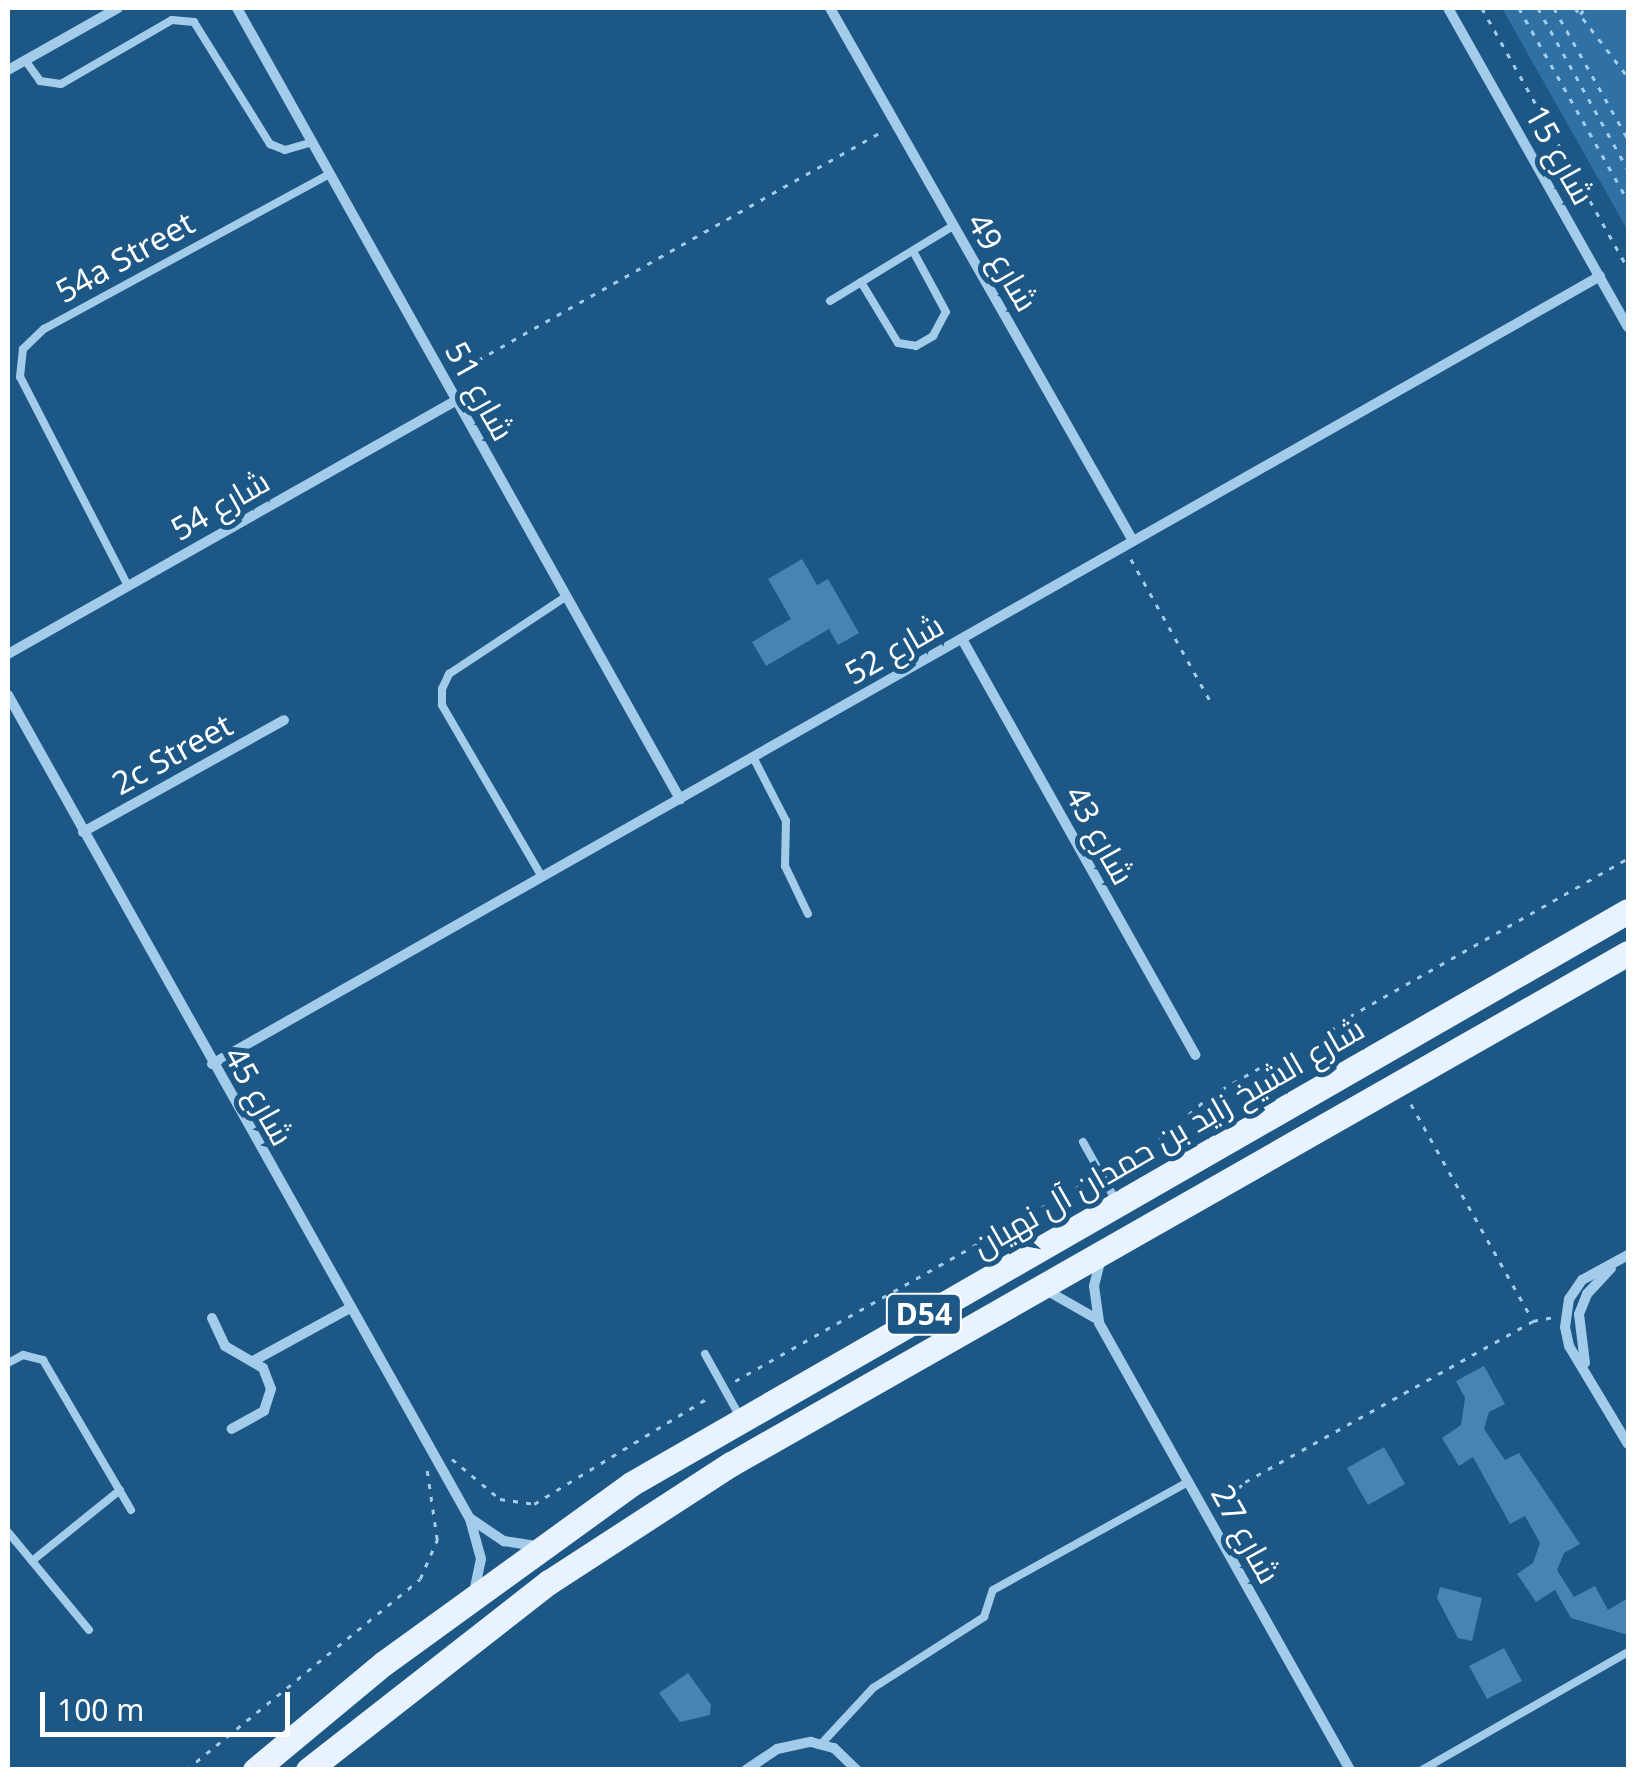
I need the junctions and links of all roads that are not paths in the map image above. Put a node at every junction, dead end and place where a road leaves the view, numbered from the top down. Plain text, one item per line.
1 (118, 8) edge
2 (237, 8) edge
3 (830, 8) edge
4 (1448, 8) edge
5 (24, 60) junction
6 (8, 70) edge
7 (313, 142) junction
8 (330, 174) junction
9 (954, 226) junction
10 (912, 251) junction
11 (1600, 276) junction
12 (860, 282) junction
13 (830, 300) dead end
14 (1628, 327) edge
15 (457, 400) junction
16 (1128, 544) junction
17 (128, 586) junction
18 (567, 596) junction
19 (962, 639) junction
20 (8, 654) edge
21 (8, 695) edge
22 (284, 720) dead end
23 (753, 757) junction
24 (680, 799) junction
25 (83, 832) junction
26 (542, 877) junction
27 (1628, 912) edge
28 (808, 914) dead end
29 (1628, 953) edge
30 (1195, 1055) dead end
31 (212, 1064) junction
32 (1083, 1142) dead end
33 (1117, 1202) junction
34 (1104, 1250) junction
35 (1623, 1258) edge
36 (1036, 1288) junction
37 (348, 1309) junction
38 (212, 1318) dead end
39 (1099, 1323) junction
40 (704, 1354) dead end
41 (254, 1360) junction
42 (8, 1363) edge
43 (1588, 1374) junction
44 (778, 1398) junction
45 (741, 1418) junction
46 (232, 1429) dead end
47 (1628, 1444) edge
48 (1188, 1482) junction
49 (631, 1484) junction
50 (120, 1490) junction
51 (682, 1495) junction
52 (131, 1510) dead end
53 (470, 1519) junction
54 (8, 1532) edge
55 (544, 1546) junction
56 (32, 1561) junction
57 (549, 1582) junction
58 (470, 1599) junction
59 (90, 1630) dead end
60 (1628, 1652) edge
61 (823, 1742) junction
62 (254, 1770) edge
63 (308, 1770) edge
64 (746, 1770) edge
65 (857, 1770) edge
66 (1350, 1770) edge
67 (1422, 1770) edge

1 - 5 street
2 - 7 street, شارع 51
3 - 9 street, شارع 49
4 - 11 street, شارع 15
5 - 6 street
5 - 7 lane
7 - 8 street, شارع 51
8 - 15 street, شارع 51
8 - 17 lane, 54a Street
9 - 10 lane
9 - 16 street, شارع 49
10 - 12 lane
10 - 12 lane
11 - 14 street, شارع 15
11 - 16 street, شارع 52
12 - 13 lane
15 - 17 street, شارع 54
15 - 18 street, شارع 51
16 - 19 street, شارع 52
17 - 20 street, شارع 54
18 - 24 street, شارع 51
18 - 26 lane
19 - 23 street, شارع 52
19 - 30 street, شارع 43
21 - 25 street, شارع 45
22 - 25 street, 2c Street
23 - 24 street, شارع 52
23 - 28 lane
24 - 26 street, شارع 52
25 - 31 street, شارع 45
26 - 31 street, شارع 52
27 - 33 main road, شارع الشيخ زايد بن حمدان آل نهيان / D54
29 - 34 main road, شارع الشيخ زايد بن حمدان آل نهيان / D54
31 - 37 street, شارع 45
32 - 33 lane
33 - 44 main road, شارع الشيخ زايد بن حمدان آل نهيان / D54
34 - 36 main road, شارع الشيخ زايد بن حمدان آل نهيان / D54
34 - 39 street, شارع 27
35 - 43 street
35 - 43 street
36 - 39 street, شارع 27
36 - 51 main road, شارع الشيخ زايد بن حمدان آل نهيان / D54
37 - 41 street
37 - 53 street, شارع 45
38 - 41 street
39 - 48 street, شارع 27
40 - 45 lane
41 - 46 street
42 - 50 lane
43 - 47 street
44 - 45 main road, شارع الشيخ زايد بن حمدان آل نهيان / D54
44 - 51 main road
45 - 49 main road, شارع الشيخ زايد بن حمدان آل نهيان / D54
48 - 61 lane
48 - 66 street, شارع 27
49 - 55 main road, شارع الشيخ زايد بن حمدان آل نهيان / D54
49 - 57 main road
50 - 52 lane
50 - 56 lane
51 - 57 main road, شارع الشيخ زايد بن حمدان آل نهيان / D54
53 - 55 street
53 - 58 street, شارع 45
54 - 56 lane
55 - 58 main road, شارع الشيخ زايد بن حمدان آل نهيان / D54
56 - 59 lane
57 - 63 main road, شارع الشيخ زايد بن حمدان آل نهيان / D54
58 - 62 main road, شارع الشيخ زايد بن حمدان آل نهيان / D54
60 - 67 lane
61 - 64 street
61 - 65 street

